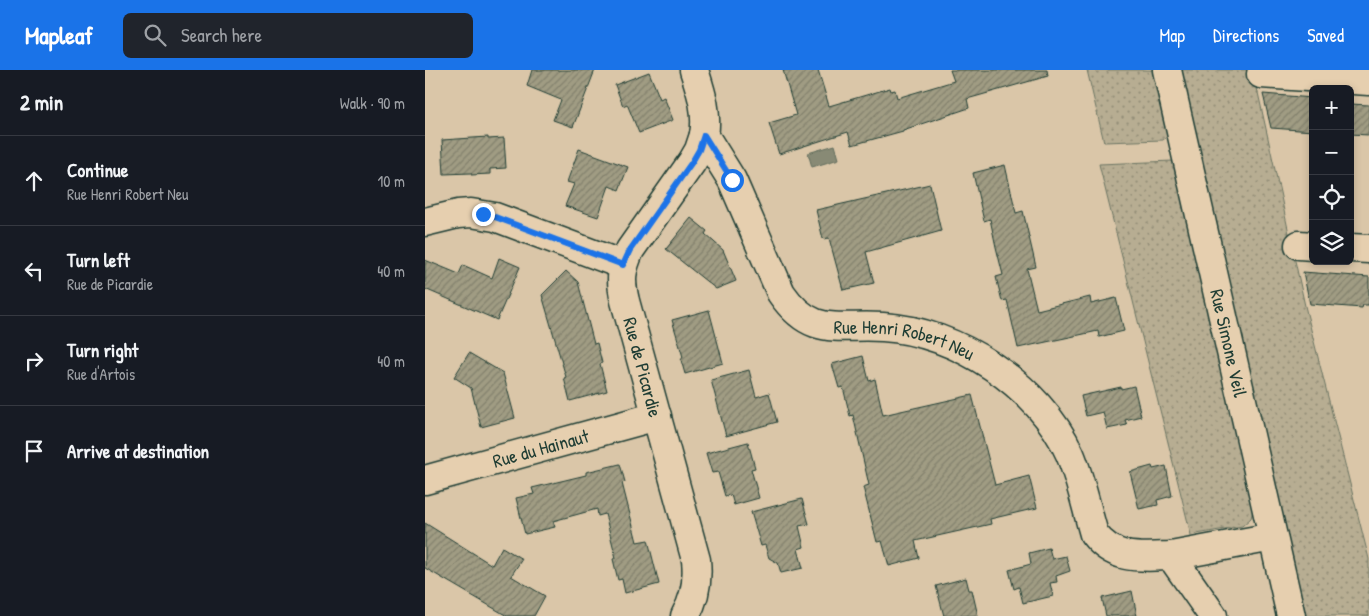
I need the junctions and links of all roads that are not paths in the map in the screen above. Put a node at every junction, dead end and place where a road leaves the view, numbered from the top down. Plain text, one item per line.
1 (694, 70) edge
2 (1167, 70) edge
3 (1261, 74) dead end
4 (1369, 81) edge
5 (704, 135) junction
6 (425, 222) edge
7 (1354, 248) edge
8 (1369, 250) edge
9 (623, 265) junction
10 (657, 416) junction
11 (425, 480) edge
12 (1273, 537) junction
13 (1171, 556) junction
14 (685, 616) edge
15 (1213, 616) edge
16 (1291, 616) edge

1 - 5 street
2 - 12 street, Rue Simone Veil
3 - 4 street
5 - 9 street, Rue de Picardie
5 - 13 street, Rue Henri Robert Neu
6 - 9 street
7 - 8 street
9 - 10 street, Rue de Picardie
10 - 11 street, Rue du Hainaut
10 - 14 street, Rue de Picardie
12 - 13 street, Rue Henri Robert Neu
12 - 16 street, Rue Simone Veil
13 - 15 street

